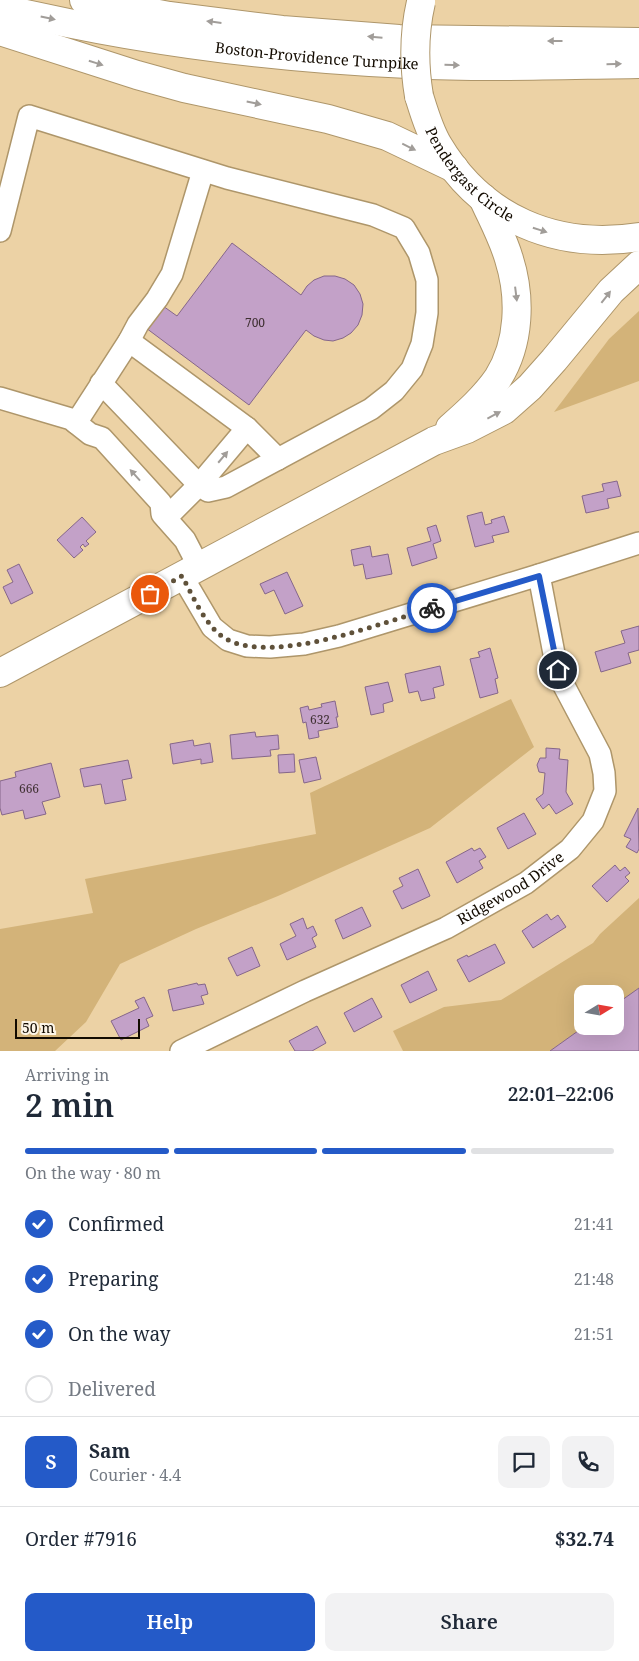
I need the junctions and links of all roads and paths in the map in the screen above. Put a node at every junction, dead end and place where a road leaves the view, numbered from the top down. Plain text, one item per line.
1 (84, 0) edge
2 (421, 1) edge
3 (0, 8) edge
4 (0, 32) edge
5 (639, 42) edge
6 (639, 64) edge
7 (454, 168) junction
8 (203, 171) junction
9 (483, 198) junction
10 (0, 231) edge
11 (639, 237) edge
12 (639, 266) edge
13 (130, 341) junction
14 (101, 383) junction
15 (0, 398) edge
16 (83, 428) junction
17 (247, 428) junction
18 (434, 441) junction
19 (278, 459) junction
20 (199, 485) junction
21 (164, 516) junction
22 (639, 543) edge
23 (190, 572) junction
24 (539, 576) junction
25 (0, 673) edge
26 (181, 1051) edge

5 -> 1 main road, Boston-Providence Turnpike
2 - 7 main road, Pendergast Circle, bridge
3 -> 6 main road, Boston-Providence Turnpike
4 -> 7 main road
7 - 9 main road, Pendergast Circle
8 - 10 street
8 - 13 street
8 - 19 street
9 -> 11 main road, Pendergast Circle
9 -> 18 main road
18 -> 12 main road
13 - 14 street
13 - 17 street
14 - 16 street
14 - 20 street
15 - 16 street
16 - 21 street
17 - 19 street
20 -> 17 street
18 - 23 main road
19 - 20 street
20 - 21 street
21 - 23 street
22 - 24 street
23 - 24 street
23 - 25 main road
24 - 26 street, Ridgewood Drive

